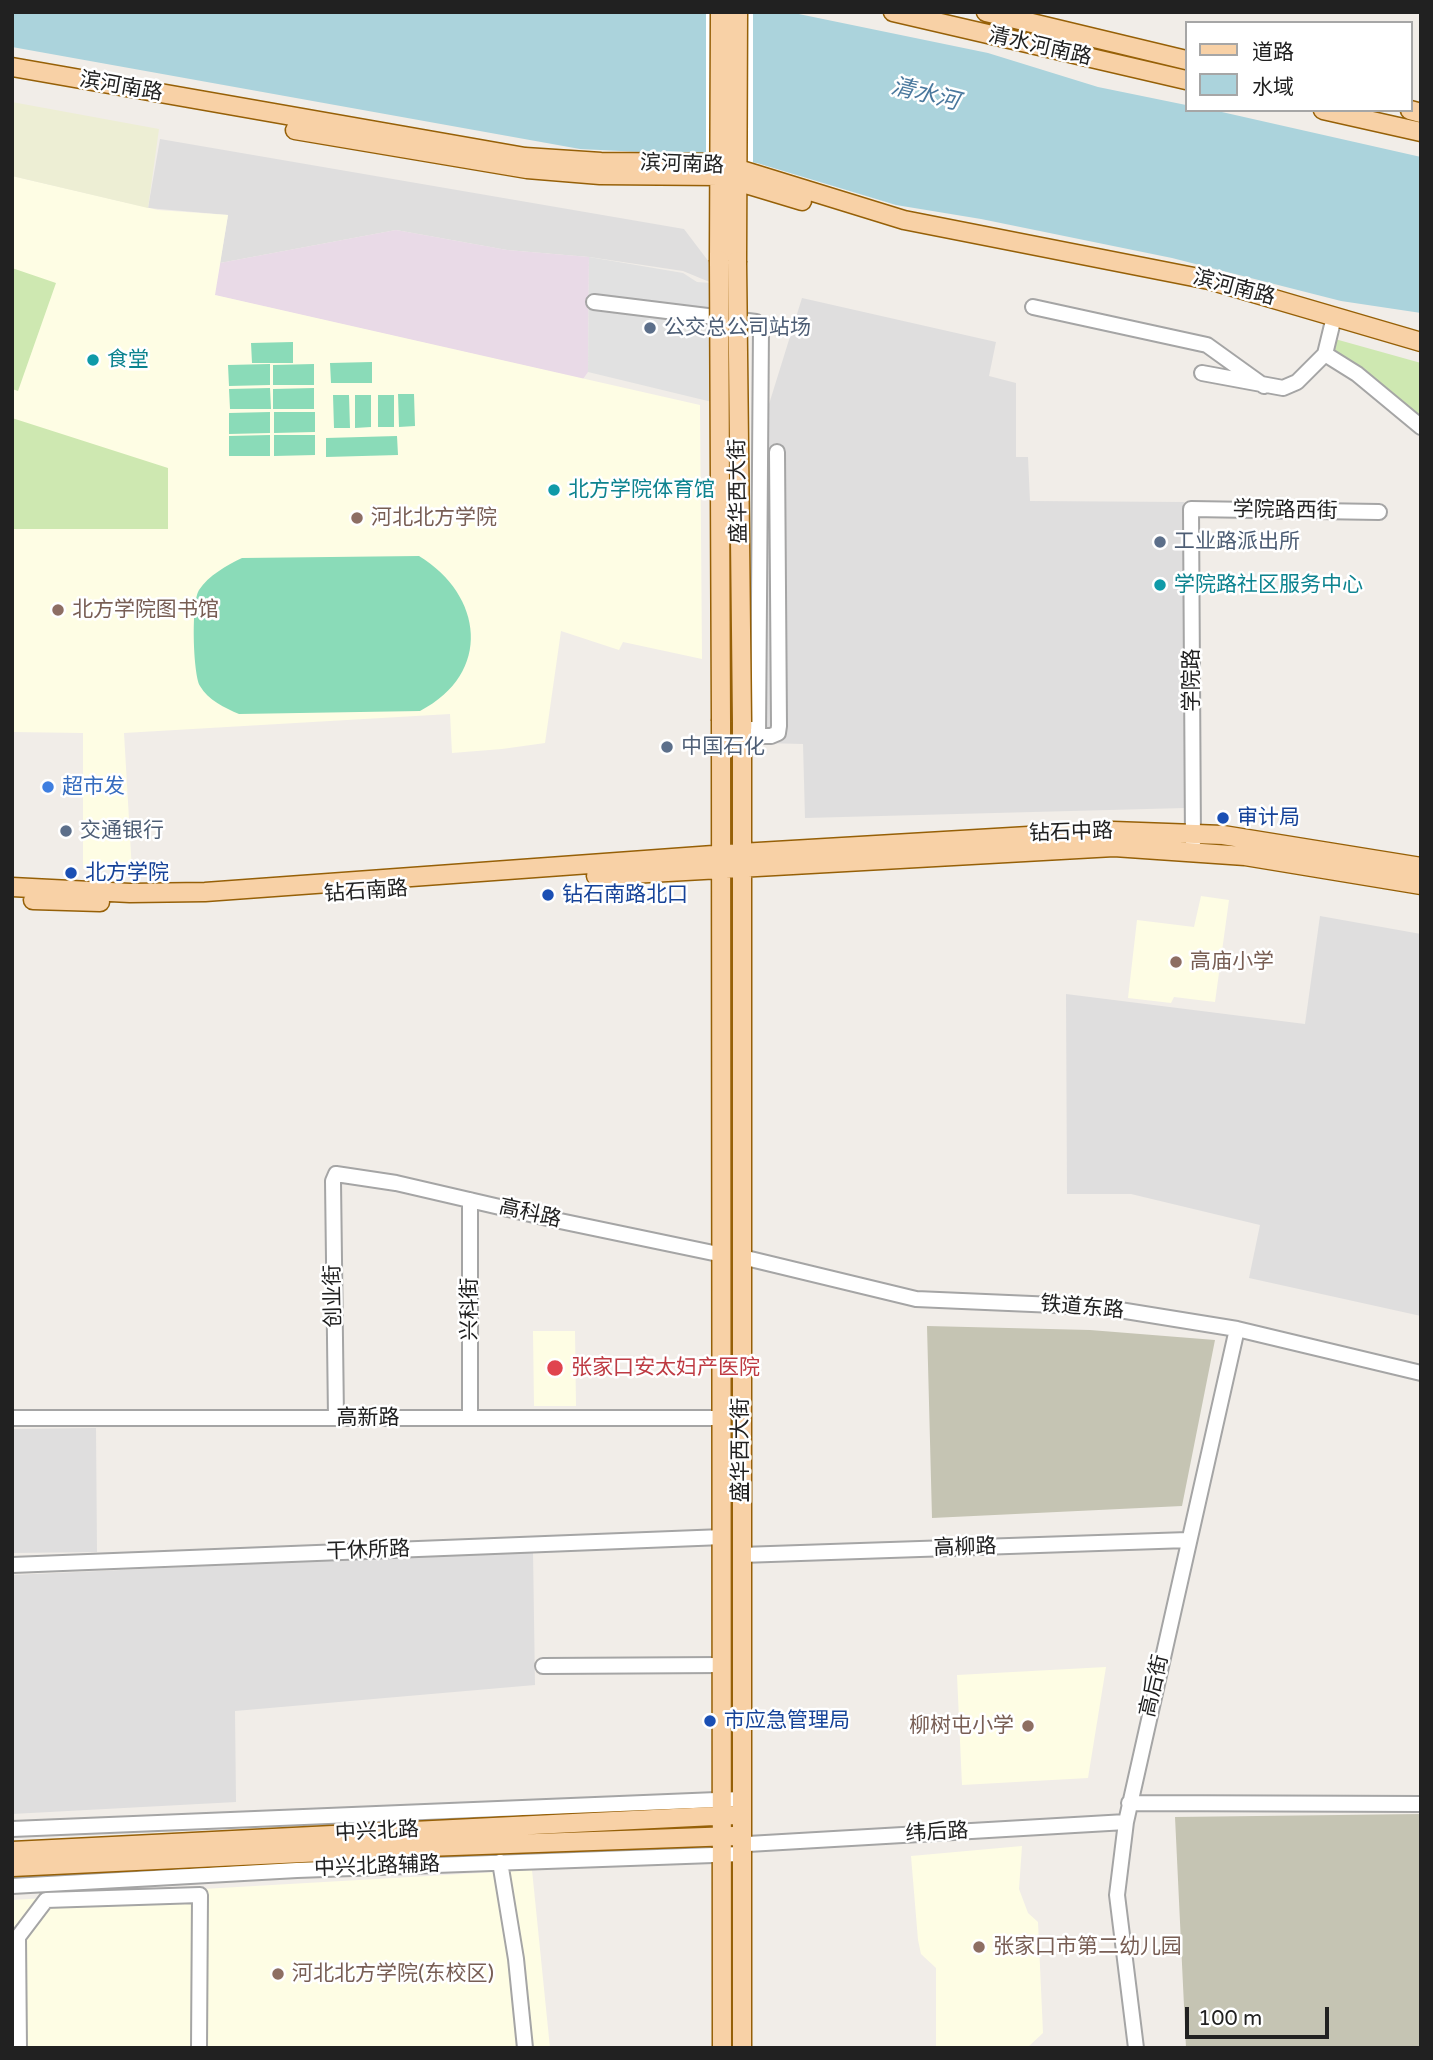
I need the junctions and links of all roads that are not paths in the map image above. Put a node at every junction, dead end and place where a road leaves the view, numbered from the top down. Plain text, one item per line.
1 (720, 12) edge
2 (738, 12) edge
3 (893, 12) edge
4 (986, 12) edge
5 (1184, 60) edge
6 (12, 67) edge
7 (12, 79) edge
8 (1184, 80) edge
9 (1332, 112) edge
10 (1421, 132) edge
11 (719, 167) junction
12 (737, 170) junction
13 (594, 302) dead end
14 (1033, 307) dead end
15 (1333, 321) junction
16 (1421, 342) edge
17 (1421, 351) edge
18 (1325, 354) junction
19 (1202, 373) dead end
20 (1264, 386) junction
21 (1421, 427) edge
22 (777, 452) dead end
23 (1191, 509) joint
24 (1379, 512) dead end
25 (747, 731) junction
26 (1193, 842) junction
27 (741, 860) junction
28 (720, 862) junction
29 (1421, 867) edge
30 (1421, 885) edge
31 (12, 887) edge
32 (12, 899) edge
33 (722, 1059) junction
34 (742, 1059) junction
35 (336, 1174) joint
36 (470, 1200) junction
37 (723, 1255) junction
38 (742, 1257) junction
39 (1237, 1328) junction
40 (1421, 1373) edge
41 (12, 1418) edge
42 (335, 1418) junction
43 (470, 1418) junction
44 (723, 1418) junction
45 (723, 1537) junction
46 (1188, 1541) junction
47 (741, 1555) junction
48 (12, 1565) edge
49 (723, 1665) junction
50 (543, 1666) dead end
51 (741, 1729) junction
52 (1129, 1802) junction
53 (1421, 1804) edge
54 (722, 1807) junction
55 (741, 1807) junction
56 (1126, 1822) junction
57 (12, 1829) edge
58 (722, 1845) junction
59 (744, 1845) junction
60 (12, 1851) edge
61 (500, 1862) junction
62 (12, 1867) edge
63 (12, 1886) edge
64 (19, 2048) edge
65 (199, 2048) edge
66 (526, 2048) edge
67 (722, 2048) edge
68 (742, 2048) edge
69 (1136, 2048) edge

1 - 11 main road, 盛华西大街
2 - 12 main road, 盛华西大街
3 - 8 main road, 清水河南路
4 - 5 main road, 清水河南路
6 - 11 main road, 滨河南路
7 - 11 main road, 滨河南路
9 - 10 main road
11 - 12 main road, 滨河南路
11 - 28 main road, 盛华西大街, bridge
12 - 15 main road, 滨河南路
12 - 25 main road, 盛华西大街, bridge
13 - 25 street
14 - 20 street
15 - 16 main road, 滨河南路
15 - 17 main road, 滨河南路
15 - 18 street
18 - 20 street
18 - 21 street
19 - 20 street
22 - 25 street
23 - 24 street, 学院路西街
23 - 26 street, 学院路
25 - 27 main road, 盛华西大街
26 - 27 main road, 钻石中路
26 - 29 main road, 钻石中路
26 - 30 main road, 钻石中路
27 - 28 main road, 钻石中路
27 - 34 main road, 盛华西大街
28 - 31 main road, 钻石南路
28 - 32 main road, 钻石南路
28 - 33 main road, 盛华西大街
33 - 34 main road
33 - 37 main road, 盛华西大街
34 - 38 main road, 盛华西大街
35 - 36 street, 高科路
35 - 42 street, 创业街
36 - 37 street, 高科路
36 - 43 street, 兴科街
37 - 44 main road, 盛华西大街
38 - 39 street, 铁道东路
38 - 47 main road, 盛华西大街
39 - 40 street, 铁道东路
39 - 46 street, 高后街
41 - 42 street, 高新路
42 - 43 street, 高新路
43 - 44 street, 高新路
44 - 45 main road, 盛华西大街
45 - 48 street, 干休所路
45 - 49 main road, 盛华西大街
46 - 47 street, 高柳路
46 - 52 street, 高后街
47 - 51 main road, 盛华西大街
49 - 50 street
49 - 54 main road, 盛华西大街
51 - 55 main road, 盛华西大街
51 - 59 street
52 - 53 street
52 - 56 street, 高后街
54 - 55 main road, 中兴北路
54 - 57 street
54 - 58 main road, 盛华西大街
54 - 60 main road, 中兴北路
55 - 59 main road, 盛华西大街
56 - 59 street, 纬后路
56 - 69 street, 高后街
58 - 59 main road, 中兴北路
58 - 61 street, 中兴北路辅路
58 - 62 main road, 中兴北路
58 - 67 main road, 盛华西大街
59 - 68 main road, 盛华西大街
61 - 63 street, 中兴北路辅路
61 - 66 street
64 - 65 street

